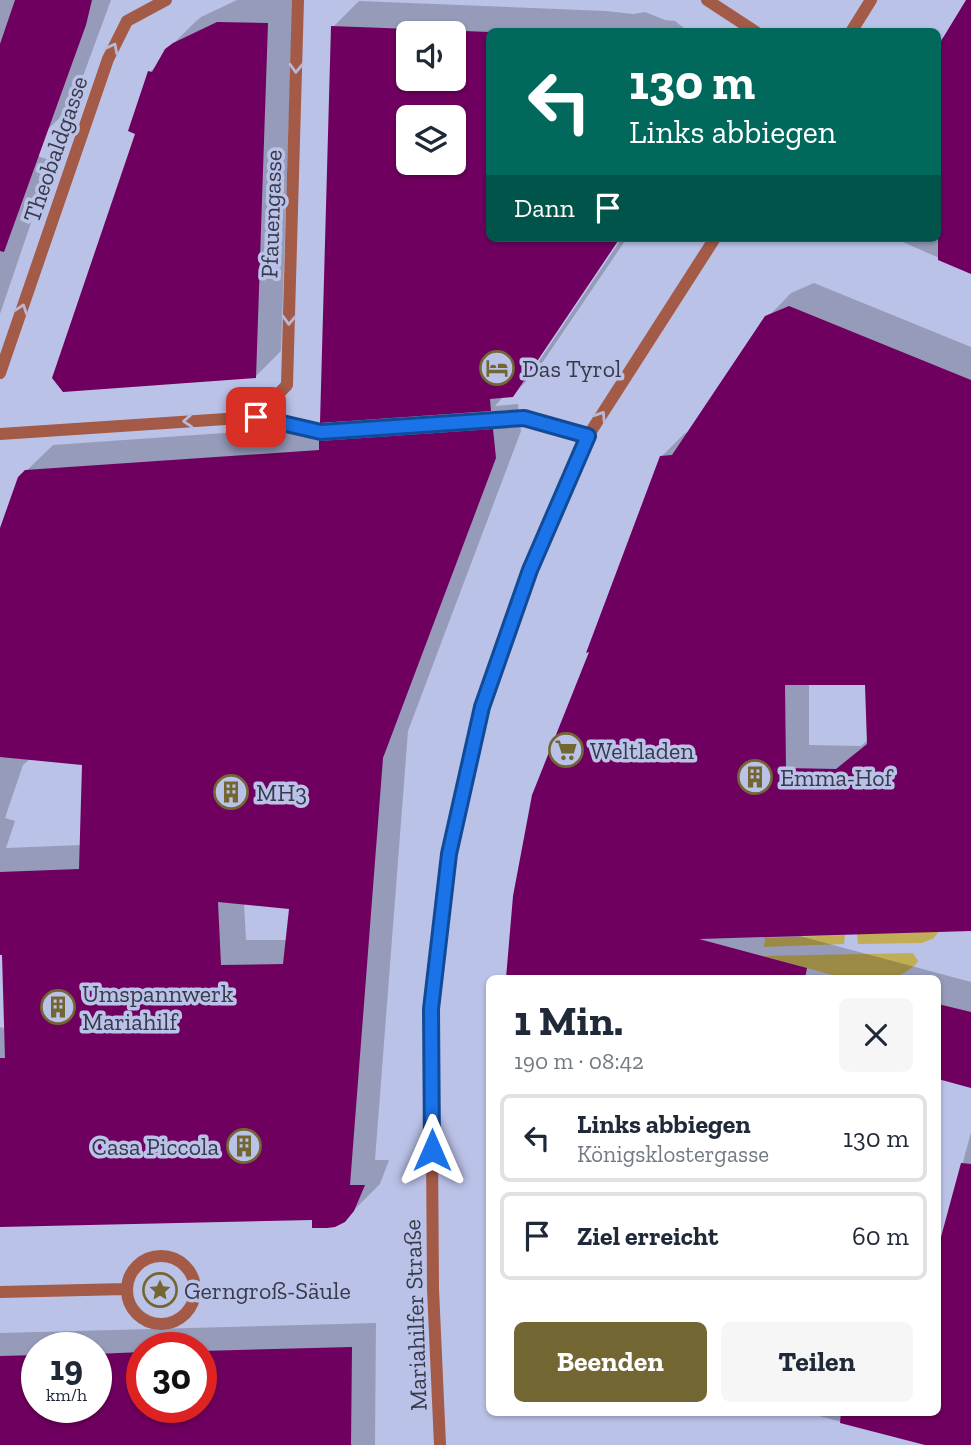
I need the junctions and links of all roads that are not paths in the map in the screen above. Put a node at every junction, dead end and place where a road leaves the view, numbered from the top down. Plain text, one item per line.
1 (166, 0) edge
2 (298, 0) edge
3 (707, 0) edge
4 (870, 0) edge
5 (750, 28) edge
6 (853, 28) edge
7 (712, 242) edge
8 (0, 373) edge
9 (256, 417) junction
10 (0, 434) edge
11 (588, 436) junction
12 (126, 1289) junction
13 (0, 1292) edge
14 (440, 1445) edge

8 -> 1 street, Theobaldgasse
2 -> 9 street, Pfauengasse
3 - 5 street
4 - 6 street
11 -> 7 street, Mariahilfer Straße
9 -> 10 street
9 - 11 street
11 - 14 street, Mariahilfer Straße
12 - 12 street
12 - 13 street

